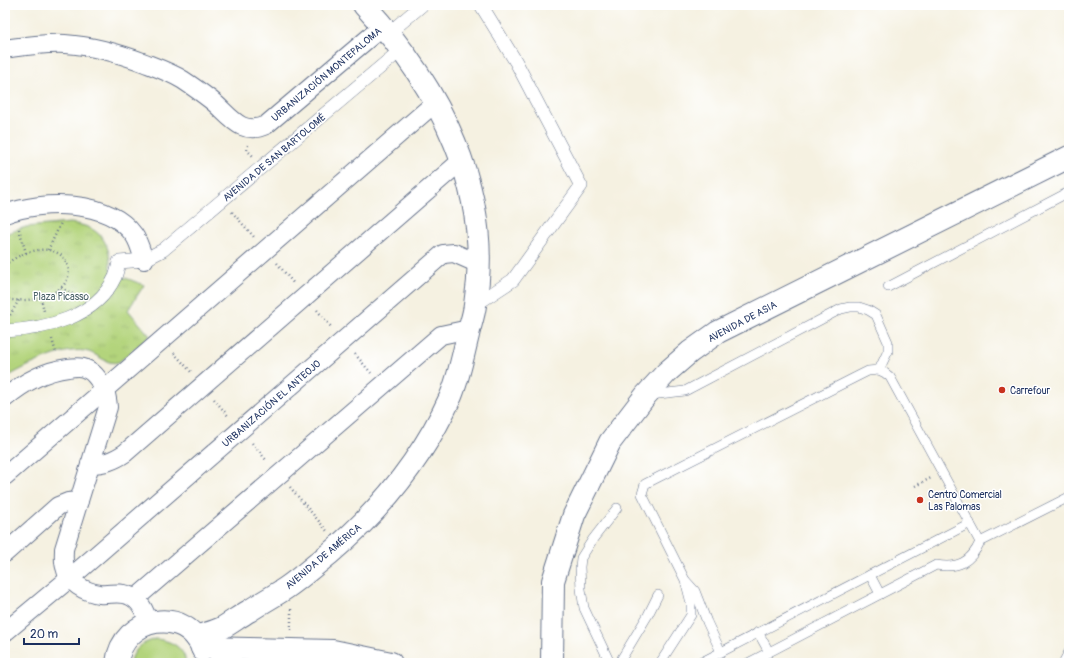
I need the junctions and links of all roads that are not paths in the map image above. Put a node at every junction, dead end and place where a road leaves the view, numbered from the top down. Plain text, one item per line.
1 (364, 5) edge
2 (422, 5) edge
3 (481, 5) edge
4 (391, 36) junction
5 (5, 49) edge
6 (436, 102) junction
7 (1069, 156) edge
8 (461, 161) junction
9 (1069, 192) edge
10 (5, 214) edge
11 (144, 260) junction
12 (479, 264) junction
13 (888, 287) dead end
14 (475, 305) junction
15 (469, 329) junction
16 (5, 331) edge
17 (879, 370) junction
18 (105, 390) junction
19 (646, 395) junction
20 (5, 398) edge
21 (90, 464) junction
22 (5, 476) edge
23 (1069, 497) edge
24 (79, 501) junction
25 (617, 508) dead end
26 (970, 523) junction
27 (980, 542) junction
28 (5, 553) edge
29 (870, 575) junction
30 (70, 578) junction
31 (685, 580) junction
32 (880, 594) junction
33 (658, 595) dead end
34 (135, 599) junction
35 (260, 604) junction
36 (149, 623) junction
37 (5, 632) edge
38 (758, 632) junction
39 (201, 649) edge
40 (262, 649) junction
41 (721, 652) junction
42 (769, 652) junction
43 (1069, 652) edge
44 (116, 662) edge
45 (391, 663) edge
46 (552, 663) edge
47 (610, 663) edge
48 (621, 663) edge
49 (660, 663) edge
50 (700, 663) edge
51 (748, 663) edge
52 (1063, 663) edge

1 - 4 street, AVENIDA DE AMÉRICA
2 - 4 street, AVENIDA DE SAN BARTOLOMÉ
3 - 14 street
4 - 5 street, URBANIZACIÓN MONTEPALOMA
4 - 6 street, AVENIDA DE AMÉRICA
4 - 11 street, AVENIDA DE SAN BARTOLOMÉ
6 - 8 street, AVENIDA DE AMÉRICA
6 - 18 street
7 - 19 street, AVENIDA DE ASIA
8 - 12 street, AVENIDA DE AMÉRICA
8 - 21 street
9 - 13 lane
10 - 11 street
11 - 16 street, AVENIDA DE SAN BARTOLOMÉ
12 - 14 street, AVENIDA DE AMÉRICA
12 - 30 street, URBANIZACIÓN EL ANTEOJO
14 - 15 street, AVENIDA DE AMÉRICA
15 - 34 street
15 - 35 street, AVENIDA DE AMÉRICA
17 - 19 lane
17 - 26 lane
17 - 31 lane
18 - 20 street
18 - 21 street
18 - 22 street
19 - 46 street, AVENIDA DE ASIA
21 - 24 street
23 - 27 lane
24 - 28 street
24 - 30 street
25 - 47 lane
26 - 27 lane
26 - 29 lane
27 - 32 lane
29 - 32 lane
29 - 38 lane
30 - 34 street
30 - 37 street, URBANIZACIÓN EL ANTEOJO
31 - 41 lane
31 - 49 lane
32 - 42 lane
33 - 48 lane
34 - 36 street
35 - 39 street, AVENIDA DE AMÉRICA
35 - 40 street
36 - 39 street
36 - 44 street
38 - 41 lane
38 - 42 lane
39 - 40 street
40 - 45 street
41 - 50 lane
42 - 51 lane
43 - 52 lane

